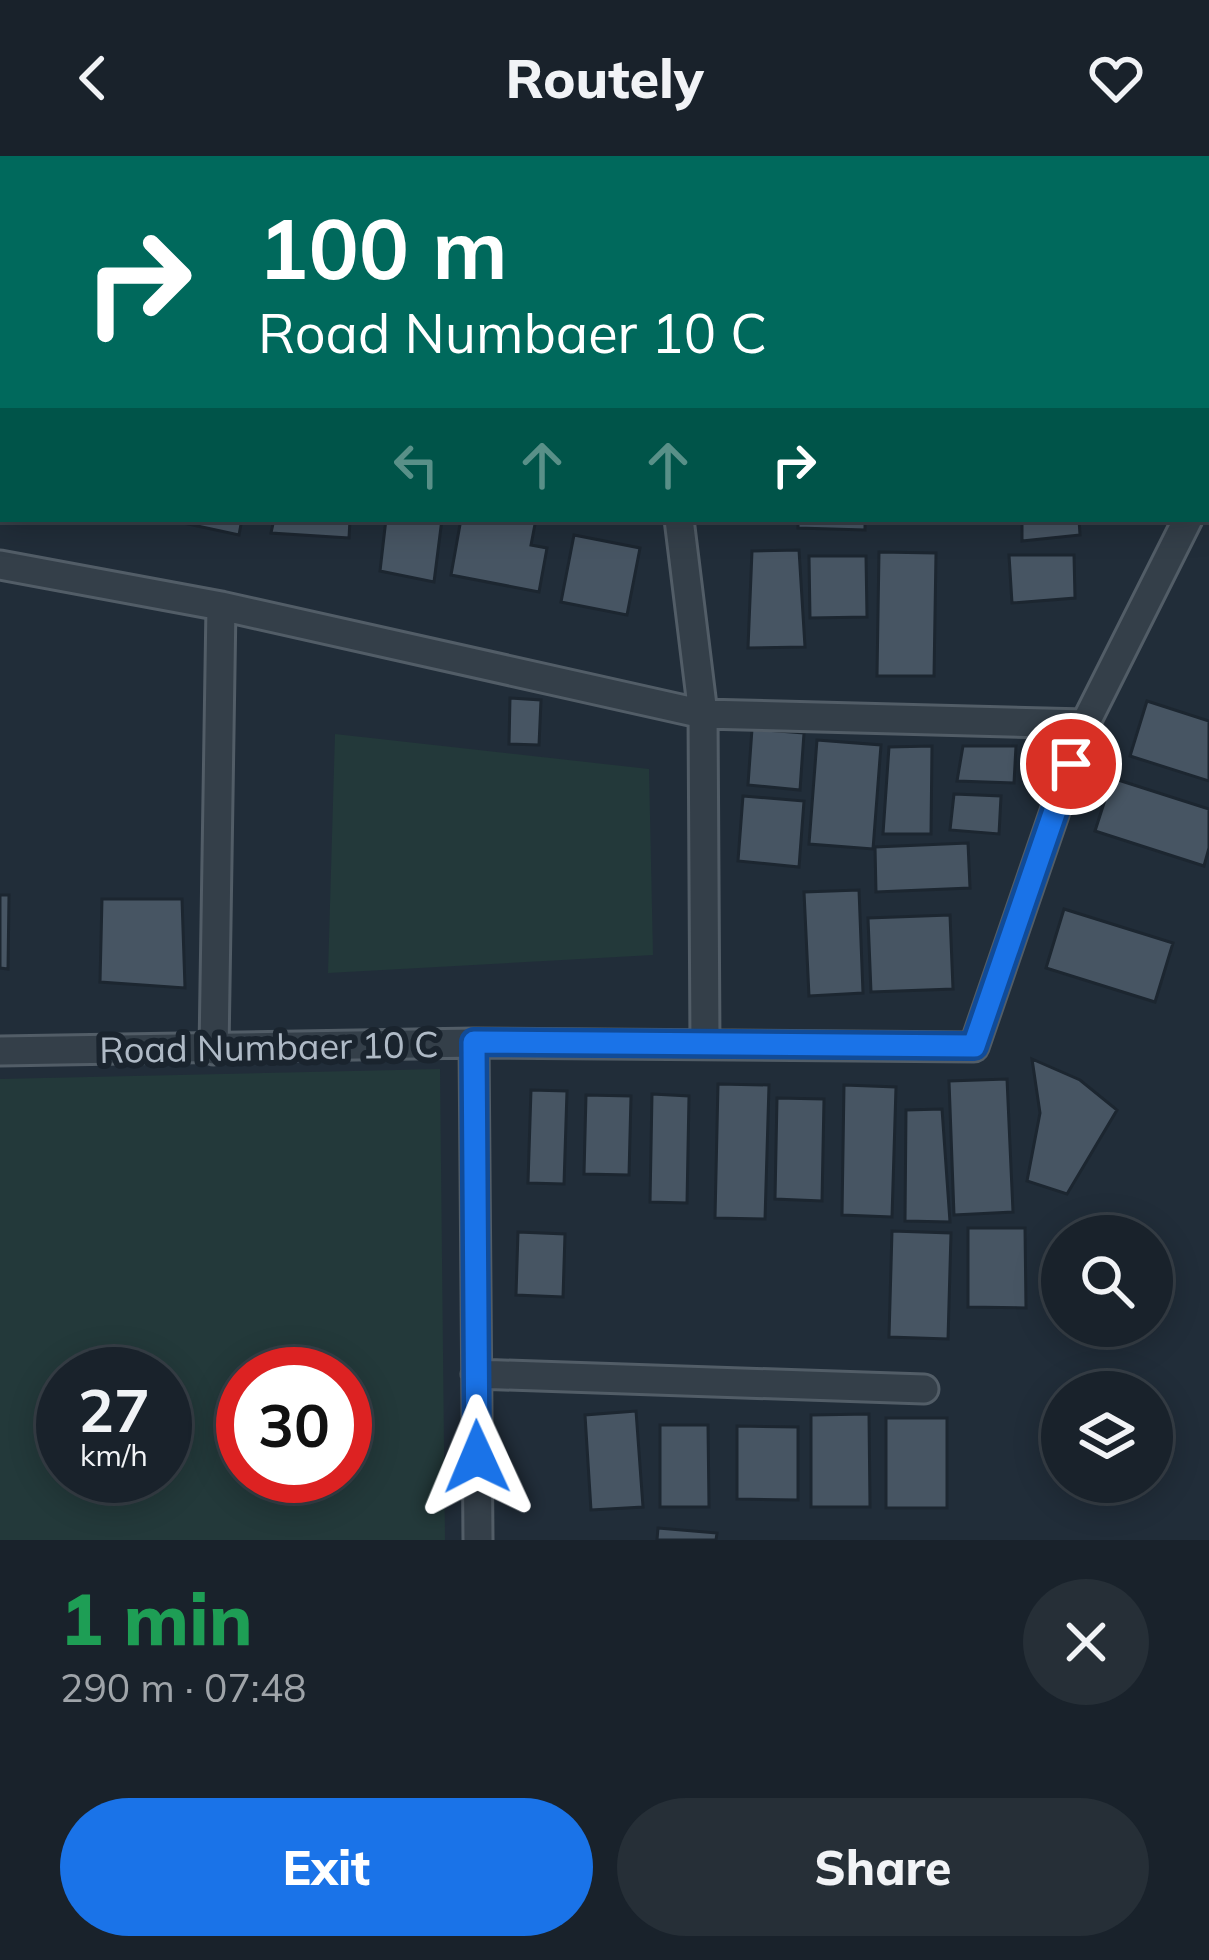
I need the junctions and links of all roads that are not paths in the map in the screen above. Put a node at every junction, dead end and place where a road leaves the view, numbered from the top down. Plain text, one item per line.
1 (679, 522) edge
2 (1187, 522) edge
3 (0, 565) edge
4 (220, 606) junction
5 (703, 714) junction
6 (1085, 724) junction
7 (474, 1042) junction
8 (705, 1045) junction
9 (214, 1050) junction
10 (0, 1051) edge
11 (476, 1374) junction
12 (924, 1389) dead end
13 (478, 1540) edge

1 - 5 street
2 - 6 street, Road Numbaer 10 C
3 - 4 street
4 - 5 street
4 - 9 street
5 - 6 street
5 - 8 street
6 - 8 street, Road Numbaer 10 C
7 - 8 street, Road Numbaer 10 C
7 - 9 street, Road Numbaer 10 C
7 - 11 street
9 - 10 street, Road Numbaer 10 C
11 - 12 street
11 - 13 street

